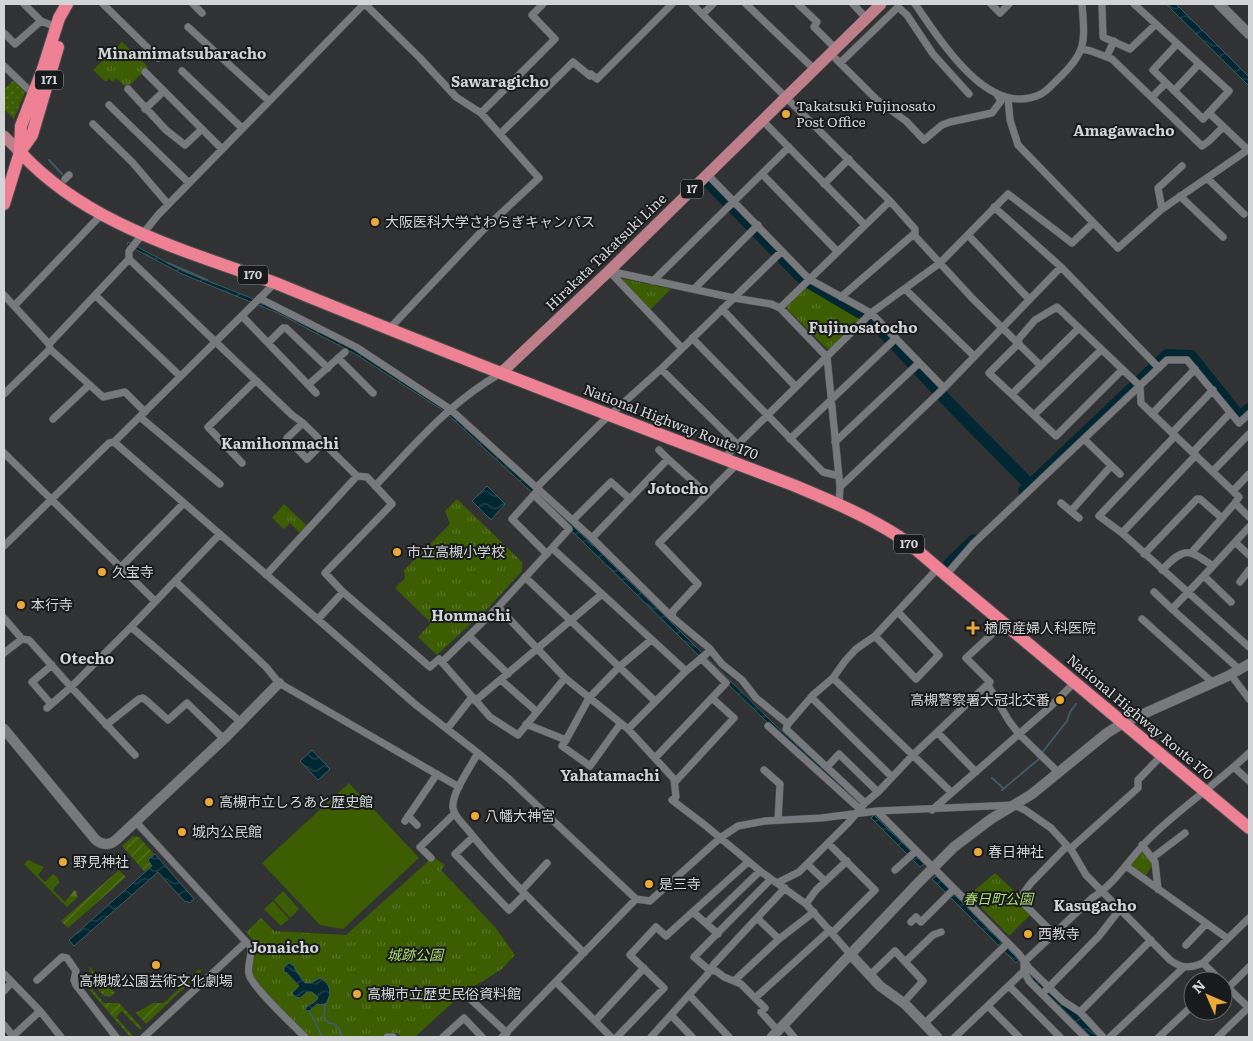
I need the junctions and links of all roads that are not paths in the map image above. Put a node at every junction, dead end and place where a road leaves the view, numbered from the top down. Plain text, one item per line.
1 (24, 4) edge
2 (67, 4) edge
3 (103, 4) edge
4 (193, 4) edge
5 (365, 4) edge
6 (543, 4) edge
7 (672, 4) edge
8 (692, 4) edge
9 (713, 4) edge
10 (746, 4) edge
11 (798, 4) edge
12 (853, 4) edge
13 (881, 4) edge
14 (991, 4) edge
15 (1009, 4) edge
16 (1082, 4) edge
17 (1102, 4) edge
18 (1134, 4) edge
19 (1219, 4) edge
20 (917, 5) edge
21 (202, 13) dead end
22 (703, 14) junction
23 (866, 18) junction
24 (41, 21) junction
25 (1156, 24) junction
26 (56, 27) junction
27 (188, 27) dead end
28 (4, 33) edge
29 (1249, 34) edge
30 (1114, 41) junction
31 (1177, 44) junction
32 (1082, 49) junction
33 (1106, 56) junction
34 (837, 57) junction
35 (158, 58) dead end
36 (1199, 64) junction
37 (4, 66) edge
38 (814, 70) junction
39 (182, 71) dead end
40 (146, 72) dead end
41 (1166, 83) junction
42 (128, 89) dead end
43 (34, 91) junction
44 (164, 91) junction
45 (1174, 91) junction
46 (996, 93) junction
47 (968, 94) dead end
48 (786, 97) junction
49 (1152, 97) junction
50 (1008, 98) junction
51 (269, 101) junction
52 (109, 106) dead end
53 (145, 109) junction
54 (481, 113) junction
55 (1209, 113) junction
56 (762, 120) junction
57 (93, 124) dead end
58 (1223, 127) junction
59 (242, 128) junction
60 (202, 129) junction
61 (500, 134) junction
62 (4, 136) edge
63 (789, 147) junction
64 (222, 149) junction
65 (1248, 149) edge
66 (20, 152) junction
67 (849, 159) junction
68 (1182, 166) dead end
69 (707, 174) junction
70 (762, 174) junction
71 (1207, 178) junction
72 (189, 183) junction
73 (824, 184) junction
74 (1180, 196) junction
75 (890, 201) junction
76 (4, 204) edge
77 (168, 204) junction
78 (732, 204) junction
79 (994, 207) junction
80 (1162, 208) junction
81 (1244, 214) dead end
82 (101, 215) junction
83 (1093, 223) junction
84 (864, 225) junction
85 (755, 228) junction
86 (915, 233) junction
87 (142, 234) junction
88 (968, 235) junction
89 (1223, 237) dead end
90 (837, 251) junction
91 (780, 253) junction
92 (129, 259) junction
93 (940, 263) junction
94 (1060, 267) junction
95 (609, 271) junction
96 (653, 281) junction
97 (808, 281) junction
98 (275, 283) junction
99 (905, 288) junction
100 (694, 289) junction
101 (95, 295) junction
102 (841, 297) junction
103 (5, 298) edge
104 (734, 298) junction
105 (1029, 299) junction
106 (258, 301) junction
107 (15, 305) junction
108 (780, 308) junction
109 (722, 309) junction
110 (242, 316) junction
111 (868, 316) junction
112 (1001, 328) junction
113 (1078, 328) junction
114 (389, 329) junction
115 (692, 338) junction
116 (894, 341) junction
117 (268, 342) junction
118 (1018, 342) junction
119 (215, 343) junction
120 (49, 347) junction
121 (682, 348) junction
122 (1101, 350) junction
123 (345, 352) dead end
124 (974, 356) junction
125 (827, 357) junction
126 (338, 358) junction
127 (917, 365) junction
128 (1040, 365) junction
129 (1157, 366) junction
130 (328, 368) junction
131 (661, 368) junction
132 (1195, 369) junction
133 (1122, 370) junction
134 (501, 373) junction
135 (180, 376) junction
136 (255, 381) junction
137 (89, 384) junction
138 (1138, 384) junction
139 (308, 385) junction
140 (796, 387) junction
141 (1213, 390) junction
142 (941, 391) junction
143 (373, 393) dead end
144 (4, 394) edge
145 (316, 394) dead end
146 (1012, 394) junction
147 (831, 400) junction
148 (450, 408) junction
149 (1230, 413) junction
150 (142, 414) junction
151 (1152, 414) junction
152 (1249, 414) edge
153 (610, 415) junction
154 (767, 415) junction
155 (1034, 415) junction
156 (53, 419) dead end
157 (303, 423) junction
158 (1174, 434) junction
159 (1249, 434) edge
160 (790, 439) junction
161 (1084, 439) junction
162 (114, 442) junction
163 (323, 442) junction
164 (835, 442) junction
165 (737, 444) junction
166 (659, 450) dead end
167 (4, 453) edge
168 (1195, 454) junction
169 (668, 459) junction
170 (723, 459) junction
171 (242, 463) dead end
172 (736, 464) junction
173 (1111, 466) junction
174 (1213, 471) junction
175 (1120, 474) dead end
176 (1249, 474) edge
177 (357, 476) junction
178 (839, 476) junction
179 (220, 484) dead end
180 (375, 486) junction
181 (840, 487) junction
182 (537, 491) junction
183 (1233, 491) junction
184 (707, 494) junction
185 (52, 499) junction
186 (630, 499) junction
187 (1061, 503) dead end
188 (1235, 503) junction
189 (183, 504) junction
190 (839, 504) junction
191 (1071, 511) junction
192 (1249, 517) edge
193 (1079, 518) dead end
194 (1222, 518) junction
195 (573, 520) junction
196 (1249, 527) edge
197 (1122, 533) junction
198 (220, 534) junction
199 (592, 538) junction
200 (1236, 543) junction
201 (4, 546) edge
202 (549, 551) junction
203 (1192, 552) junction
204 (1144, 554) junction
205 (1249, 555) edge
206 (1213, 566) junction
207 (121, 567) junction
208 (1162, 570) junction
209 (1249, 570) edge
210 (942, 572) junction
211 (266, 575) junction
212 (1204, 576) junction
213 (525, 577) junction
214 (175, 581) junction
215 (1240, 582) dead end
216 (343, 592) junction
217 (1154, 592) dead end
218 (1188, 593) junction
219 (602, 594) junction
220 (155, 602) junction
221 (1231, 602) dead end
222 (498, 607) junction
223 (1172, 609) junction
224 (898, 612) junction
225 (672, 617) junction
226 (4, 618) edge
227 (318, 619) junction
228 (1142, 619) dead end
229 (570, 620) junction
230 (1004, 623) junction
231 (131, 627) junction
232 (469, 636) junction
233 (875, 636) junction
234 (22, 639) junction
235 (651, 640) junction
236 (1249, 647) edge
237 (537, 649) junction
238 (711, 650) junction
239 (4, 653) edge
240 (702, 658) junction
241 (442, 662) junction
242 (1249, 664) edge
243 (52, 665) junction
244 (619, 667) junction
245 (686, 671) junction
246 (1235, 673) junction
247 (508, 674) junction
248 (565, 678) junction
249 (833, 678) junction
250 (501, 680) junction
251 (1075, 682) junction
252 (279, 683) junction
253 (1213, 683) junction
254 (988, 684) junction
255 (71, 687) junction
256 (811, 697) junction
257 (589, 698) junction
258 (712, 698) junction
259 (473, 699) junction
260 (1249, 699) edge
261 (655, 701) junction
262 (536, 711) junction
263 (241, 722) junction
264 (1123, 722) junction
265 (621, 723) junction
266 (106, 724) junction
267 (526, 724) junction
268 (788, 724) junction
269 (768, 726) dead end
270 (4, 729) edge
271 (447, 729) junction
272 (628, 730) junction
273 (790, 733) junction
274 (938, 734) junction
275 (1019, 734) junction
276 (224, 739) junction
277 (783, 739) junction
278 (566, 740) junction
279 (804, 746) junction
280 (478, 753) junction
281 (798, 753) junction
282 (1249, 753) edge
283 (135, 755) dead end
284 (913, 755) junction
285 (1162, 755) junction
286 (655, 758) junction
287 (826, 766) junction
288 (1234, 767) junction
289 (764, 770) dead end
290 (819, 772) junction
291 (976, 772) junction
292 (437, 774) junction
293 (1059, 774) junction
294 (835, 775) junction
295 (892, 777) junction
296 (829, 781) junction
297 (1249, 781) edge
298 (674, 782) junction
299 (843, 782) junction
300 (459, 787) junction
301 (837, 789) junction
302 (1204, 790) junction
303 (878, 792) junction
304 (951, 792) junction
305 (865, 803) junction
306 (1014, 805) junction
307 (932, 810) junction
308 (860, 811) junction
309 (877, 811) junction
310 (454, 814) junction
311 (778, 820) junction
312 (136, 822) junction
313 (418, 825) dead end
314 (1249, 828) edge
315 (1185, 833) dead end
316 (473, 837) junction
317 (720, 838) junction
318 (828, 843) junction
319 (1142, 845) junction
320 (1069, 848) junction
321 (913, 854) junction
322 (431, 858) dead end
323 (1152, 858) junction
324 (847, 861) junction
325 (748, 862) junction
326 (547, 864) dead end
327 (807, 864) junction
328 (1126, 866) junction
329 (933, 868) junction
330 (895, 870) dead end
331 (760, 871) junction
332 (774, 881) junction
333 (826, 881) junction
334 (785, 888) junction
335 (1158, 889) junction
336 (1103, 891) junction
337 (524, 892) junction
338 (952, 892) junction
339 (636, 899) junction
340 (806, 904) junction
341 (1120, 909) junction
342 (693, 912) junction
343 (814, 912) junction
344 (757, 918) junction
345 (1249, 918) edge
346 (911, 922) dead end
347 (706, 923) junction
348 (1206, 924) junction
349 (831, 932) junction
350 (941, 932) dead end
351 (718, 934) junction
352 (1054, 934) junction
353 (1227, 938) junction
354 (779, 939) junction
355 (1151, 940) junction
356 (246, 942) junction
357 (1186, 945) dead end
358 (1005, 946) junction
359 (584, 953) junction
360 (851, 955) junction
361 (905, 962) junction
362 (1024, 962) junction
363 (1203, 963) junction
364 (1184, 967) junction
365 (1249, 967) edge
366 (644, 968) junction
367 (709, 970) junction
368 (1024, 971) junction
369 (1211, 971) edge
370 (4, 974) edge
371 (870, 975) junction
372 (1233, 976) edge
373 (37, 980) dead end
374 (734, 981) junction
375 (12, 982) junction
376 (556, 982) junction
377 (1009, 986) junction
378 (4, 991) edge
379 (1046, 991) junction
380 (1233, 993) edge
381 (689, 995) junction
382 (466, 996) dead end
383 (754, 998) junction
384 (903, 1002) junction
385 (988, 1006) junction
386 (1249, 1008) edge
387 (40, 1010) junction
388 (1080, 1012) junction
389 (1183, 1014) edge
390 (671, 1015) junction
391 (595, 1021) junction
392 (924, 1024) junction
393 (4, 1025) edge
394 (778, 1031) edge
395 (504, 1035) edge
396 (57, 1036) edge
397 (116, 1037) edge
398 (144, 1037) edge
399 (305, 1037) edge
400 (387, 1037) edge
401 (393, 1037) edge
402 (443, 1037) edge
403 (482, 1037) edge
404 (611, 1037) edge
405 (617, 1037) edge
406 (652, 1037) edge
407 (692, 1037) edge
408 (730, 1037) edge
409 (794, 1037) edge
410 (937, 1037) edge
411 (955, 1037) edge
412 (1019, 1037) edge
413 (1060, 1037) edge
414 (1085, 1037) edge
415 (1103, 1037) edge
416 (1110, 1037) edge
417 (1159, 1037) edge
418 (1218, 1037) edge

1 - 24 street
2 - 26 highway, 171
2 - 66 highway, 171
3 - 35 street
4 - 21 street
5 - 51 street
5 - 54 street
6 - 54 street
7 - 61 street
8 - 22 street
9 - 22 street
10 - 38 street
11 - 34 street
12 - 23 street
13 - 23 main road, Hirakata Takatsuki Line / 17
14 - 15 street
16 - 32 street
17 - 30 street
18 - 25 street
19 - 29 street
20 - 46 street
22 - 48 street
23 - 34 main road, Hirakata Takatsuki Line / 17
24 - 26 street
24 - 28 street
25 - 30 street
25 - 31 street
26 - 43 highway, 171
27 - 51 street
30 - 33 street
31 - 36 street
31 - 41 street
32 - 33 street
32 - 50 street
33 - 49 street
34 - 38 main road, Hirakata Takatsuki Line / 17
34 - 46 street
34 - 47 street
36 - 45 street
36 - 55 street
37 - 43 street
38 - 48 main road, Hirakata Takatsuki Line / 17
39 - 59 street
40 - 44 street
41 - 45 street
41 - 49 street
42 - 53 street
43 - 66 highway, 171
44 - 53 street
44 - 60 street
45 - 55 street
46 - 50 street
48 - 56 main road, Hirakata Takatsuki Line / 17
48 - 67 street
49 - 58 street
50 - 83 street
51 - 59 street
52 - 72 street
53 - 60 street
54 - 61 street
55 - 58 street
56 - 63 street
56 - 69 main road, Hirakata Takatsuki Line / 17
57 - 77 street
58 - 65 street
59 - 64 street
60 - 64 street
61 - 114 street
62 - 66 main road
63 - 70 street
63 - 73 street
64 - 72 street
65 - 71 street
66 - 76 highway, 171
66 - 82 highway, National Highway Route 170 / 170
67 - 73 street
67 - 75 street
68 - 80 street
69 - 78 street
69 - 95 main road, Hirakata Takatsuki Line / 17
70 - 78 street
70 - 90 street
71 - 74 street
71 - 81 street
72 - 77 street
73 - 84 street
74 - 80 street
74 - 89 street
75 - 84 street
75 - 86 street
77 - 87 street
78 - 85 street
78 - 96 street
79 - 83 street
79 - 88 street
79 - 94 street
80 - 83 street
82 - 87 highway, National Highway Route 170 / 170
82 - 107 street
84 - 90 street
85 - 91 street
85 - 100 street
86 - 93 street
86 - 102 street
87 - 92 street
87 - 98 highway, National Highway Route 170 / 170
88 - 93 street
88 - 105 street
90 - 97 street
91 - 97 street
91 - 104 street
92 - 101 street
92 - 119 street
93 - 99 street
93 - 112 street
94 - 105 street
94 - 129 street
95 - 96 street
95 - 121 street
95 - 134 main road, Hirakata Takatsuki Line / 17
96 - 100 street
97 - 102 street
97 - 108 street
98 - 106 street
98 - 114 highway, National Highway Route 170 / 170
99 - 111 street
99 - 124 street
100 - 104 street
101 - 120 street
101 - 135 street
102 - 111 street
103 - 107 street
104 - 108 street
104 - 109 street
105 - 112 street
106 - 110 street
106 - 148 street
107 - 120 street
108 - 125 street
109 - 115 street
109 - 140 street
110 - 117 street
110 - 119 street
111 - 116 street
111 - 125 street
112 - 118 street
112 - 124 street
113 - 118 street
113 - 122 street
113 - 128 street
114 - 134 highway, National Highway Route 170 / 170
115 - 121 street
115 - 154 street
116 - 127 street
116 - 147 street
117 - 130 street
117 - 139 street
118 - 128 street
118 - 146 street
119 - 135 street
119 - 136 street
120 - 137 street
120 - 144 street
121 - 131 street
122 - 133 street
122 - 155 street
123 - 126 street
124 - 142 street
125 - 140 street
125 - 147 street
126 - 130 street
126 - 143 street
127 - 142 street
127 - 164 street
128 - 146 street
129 - 132 street
129 - 138 street
130 - 139 street
131 - 153 street
131 - 165 street
132 - 141 street
132 - 151 street
133 - 138 street
133 - 155 street
134 - 148 street
134 - 153 highway, National Highway Route 170 / 170
135 - 150 street
136 - 157 street
136 - 171 street
137 - 150 street
137 - 156 street
138 - 151 street
138 - 161 street
139 - 145 street
140 - 154 street
141 - 149 street
141 - 158 street
142 - 181 street
146 - 155 street
147 - 160 street
147 - 164 street
148 - 180 street
148 - 182 street
149 - 152 street
149 - 168 street
150 - 162 street
150 - 179 street
151 - 158 street
153 - 170 highway, National Highway Route 170 / 170
153 - 182 street
154 - 160 street
154 - 165 street
157 - 163 street
157 - 163 street
158 - 168 street
158 - 197 street
159 - 174 street
160 - 178 street
161 - 173 street
161 - 210 street
162 - 185 street
162 - 189 street
163 - 177 street
164 - 178 street
165 - 170 street
166 - 169 street
167 - 185 street
168 - 174 street
168 - 197 street
169 - 184 street
169 - 186 street
170 - 172 highway, National Highway Route 170 / 170
172 - 184 street
172 - 190 highway, National Highway Route 170 / 170
173 - 175 street
173 - 191 street
174 - 183 street
176 - 183 street
177 - 180 street
177 - 211 street
178 - 181 street
180 - 216 street
181 - 190 street
182 - 195 street
182 - 202 street
182 - 202 street
183 - 188 street
184 - 225 street
185 - 201 street
185 - 207 street
186 - 195 street
186 - 199 street
187 - 191 street
188 - 192 street
188 - 194 street
189 - 198 street
189 - 207 street
190 - 210 highway, National Highway Route 170 / 170
191 - 193 street
194 - 203 street
194 - 204 street
195 - 199 street
196 - 200 street
197 - 204 street
198 - 211 street
198 - 214 street
199 - 225 street
200 - 205 street
200 - 206 street
202 - 213 street
202 - 219 street
203 - 206 street
203 - 208 street
204 - 208 street
206 - 212 street
207 - 220 street
208 - 218 street
209 - 215 street
210 - 224 street
210 - 230 highway, National Highway Route 170 / 170
211 - 227 street
212 - 218 street
212 - 221 street
213 - 222 street
213 - 229 street
214 - 220 street
214 - 252 street
216 - 227 street
216 - 241 street
217 - 223 street
218 - 223 street
218 - 236 street
219 - 229 street
219 - 235 street
220 - 231 street
222 - 232 street
222 - 237 street
223 - 246 street
224 - 233 street
224 - 233 street
225 - 238 street
226 - 234 street
227 - 271 street
228 - 253 street
229 - 237 street
229 - 244 street
230 - 251 highway, National Highway Route 170 / 170
230 - 254 street
231 - 255 street
231 - 263 street
232 - 241 street
232 - 247 street
233 - 249 street
234 - 239 street
234 - 243 street
235 - 244 street
235 - 245 street
237 - 247 street
237 - 248 street
238 - 240 street
238 - 268 street
240 - 245 street
240 - 258 street
241 - 259 street
242 - 246 street
243 - 255 street
243 - 255 street
244 - 257 street
244 - 261 street
245 - 261 street
246 - 253 street
246 - 260 street
247 - 250 street
248 - 257 street
248 - 262 street
249 - 256 street
249 - 284 street
250 - 259 street
250 - 262 street
251 - 264 highway, National Highway Route 170 / 170
251 - 275 street
252 - 263 street
252 - 292 street
253 - 264 street
254 - 274 street
254 - 275 street
255 - 266 street
256 - 268 street
256 - 295 street
257 - 265 street
257 - 278 street
258 - 286 street
258 - 298 street
259 - 267 street
259 - 271 street
261 - 272 street
262 - 267 street
263 - 276 street
264 - 285 highway, National Highway Route 170 / 170
264 - 293 street
265 - 272 street
265 - 278 street
266 - 276 street
266 - 283 street
267 - 278 street
268 - 273 street
269 - 277 street
270 - 312 street
271 - 280 street
272 - 286 street
273 - 277 street
273 - 279 street
274 - 284 street
274 - 291 street
275 - 291 street
275 - 293 street
276 - 312 street
277 - 281 street
279 - 281 street
279 - 287 street
280 - 300 street
280 - 339 street
281 - 290 street
282 - 288 street
284 - 295 street
284 - 304 street
285 - 302 highway, National Highway Route 170 / 170
285 - 320 street
286 - 298 street
287 - 290 street
287 - 294 street
287 - 303 street
288 - 297 street
288 - 302 street
289 - 311 street
290 - 296 street
291 - 304 street
292 - 300 street
292 - 313 street
293 - 306 street
294 - 296 street
294 - 299 street
295 - 303 street
296 - 301 street
298 - 317 street
299 - 301 street
299 - 305 street
300 - 310 street
301 - 308 street
302 - 314 highway, National Highway Route 170 / 170
302 - 319 street
303 - 305 street
304 - 307 street
305 - 308 street
306 - 307 street
306 - 320 street
306 - 329 street
307 - 309 street
308 - 309 street
308 - 311 street
308 - 318 street
309 - 321 street
310 - 316 street
310 - 322 street
311 - 317 street
312 - 356 street
315 - 323 street
316 - 337 street
316 - 337 street
317 - 325 street
317 - 339 street
318 - 324 street
318 - 327 street
319 - 323 street
319 - 328 street
320 - 336 street
320 - 352 street
321 - 329 street
321 - 330 street
323 - 335 street
324 - 333 street
324 - 349 street
325 - 331 street
325 - 342 street
326 - 337 street
327 - 332 street
327 - 333 street
328 - 335 street
328 - 336 street
329 - 338 street
329 - 360 street
331 - 332 street
331 - 347 street
332 - 334 street
332 - 351 street
333 - 340 street
334 - 340 street
334 - 344 street
335 - 348 street
336 - 341 street
336 - 352 street
337 - 359 street
338 - 346 street
338 - 358 street
339 - 359 street
340 - 343 street
341 - 355 street
341 - 379 street
342 - 347 street
342 - 366 street
343 - 349 street
343 - 354 street
344 - 354 street
344 - 367 street
345 - 353 street
347 - 351 street
348 - 353 street
348 - 357 street
349 - 360 street
349 - 383 street
350 - 361 street
351 - 367 street
352 - 362 street
353 - 363 street
354 - 374 street
355 - 364 street
355 - 388 street
356 - 398 street
356 - 399 street
358 - 362 street
358 - 392 street
359 - 376 street
360 - 371 street
360 - 394 street
361 - 371 street
361 - 384 street
362 - 368 street
362 - 379 street
363 - 364 street
363 - 369 street
364 - 416 street
365 - 372 street
366 - 391 street
366 - 405 street
367 - 374 street
367 - 381 street
368 - 377 street
368 - 379 street
370 - 375 street
371 - 384 street
373 - 397 street
374 - 383 street
375 - 378 street
375 - 387 street
376 - 391 street
376 - 395 street
377 - 385 street
377 - 413 street
379 - 388 street
379 - 414 street
380 - 386 street
381 - 390 street
381 - 408 street
382 - 395 street
383 - 394 street
384 - 392 street
385 - 411 street
385 - 412 street
386 - 418 street
387 - 393 street
387 - 396 street
388 - 415 street
389 - 417 street
390 - 406 street
390 - 407 street
391 - 404 street
392 - 410 street
394 - 409 street
400 - 401 street
402 - 403 street

